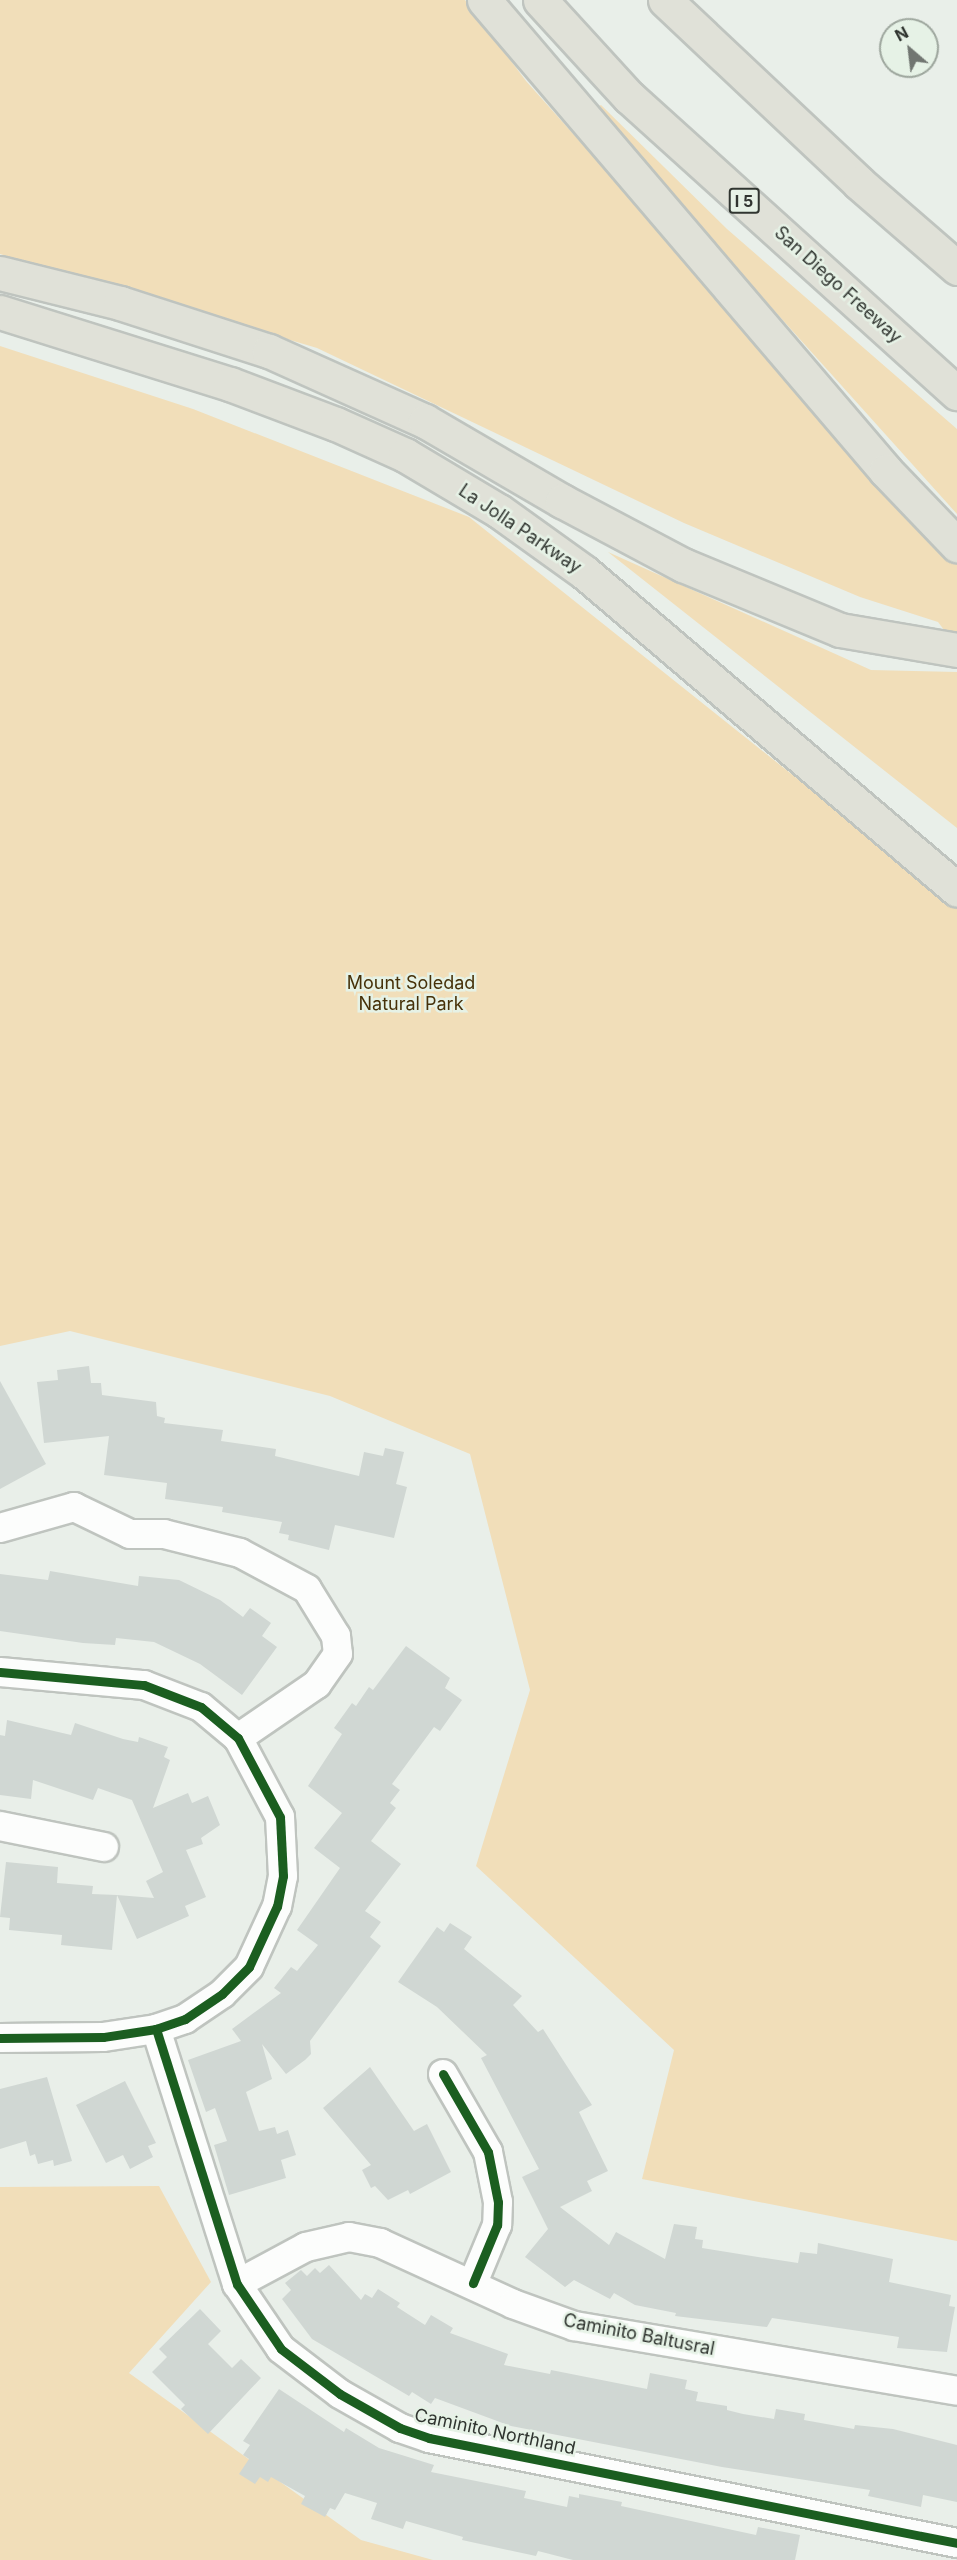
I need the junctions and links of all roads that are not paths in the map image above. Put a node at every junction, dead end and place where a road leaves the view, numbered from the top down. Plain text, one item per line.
1 (484, 0) edge
2 (540, 0) edge
3 (665, 0) edge
4 (859, 183) junction
5 (957, 245) edge
6 (957, 268) edge
7 (0, 273) edge
8 (0, 312) edge
9 (957, 393) edge
10 (957, 545) edge
11 (957, 650) edge
12 (883, 828) junction
13 (957, 890) edge
14 (957, 898) edge
15 (0, 1528) edge
16 (0, 1672) edge
17 (238, 1738) junction
18 (0, 1826) edge
19 (104, 1847) dead end
20 (156, 2029) junction
21 (0, 2038) edge
22 (443, 2074) dead end
23 (473, 2283) junction
24 (237, 2284) junction
25 (957, 2391) edge
26 (957, 2543) edge

1 - 10 highway
2 - 9 highway, San Diego Freeway / I 5
3 - 4 highway
4 - 5 highway
4 - 6 highway
7 - 11 highway
8 - 12 highway, La Jolla Parkway
12 - 13 highway, La Jolla Parkway
12 - 14 highway
15 - 17 street
16 - 17 street
17 - 20 street
18 - 19 street
20 - 21 street
20 - 24 street, Caminito Northland
22 - 23 street
23 - 24 street, Caminito Baltusral
23 - 25 street, Caminito Baltusral
24 - 26 street, Caminito Northland

